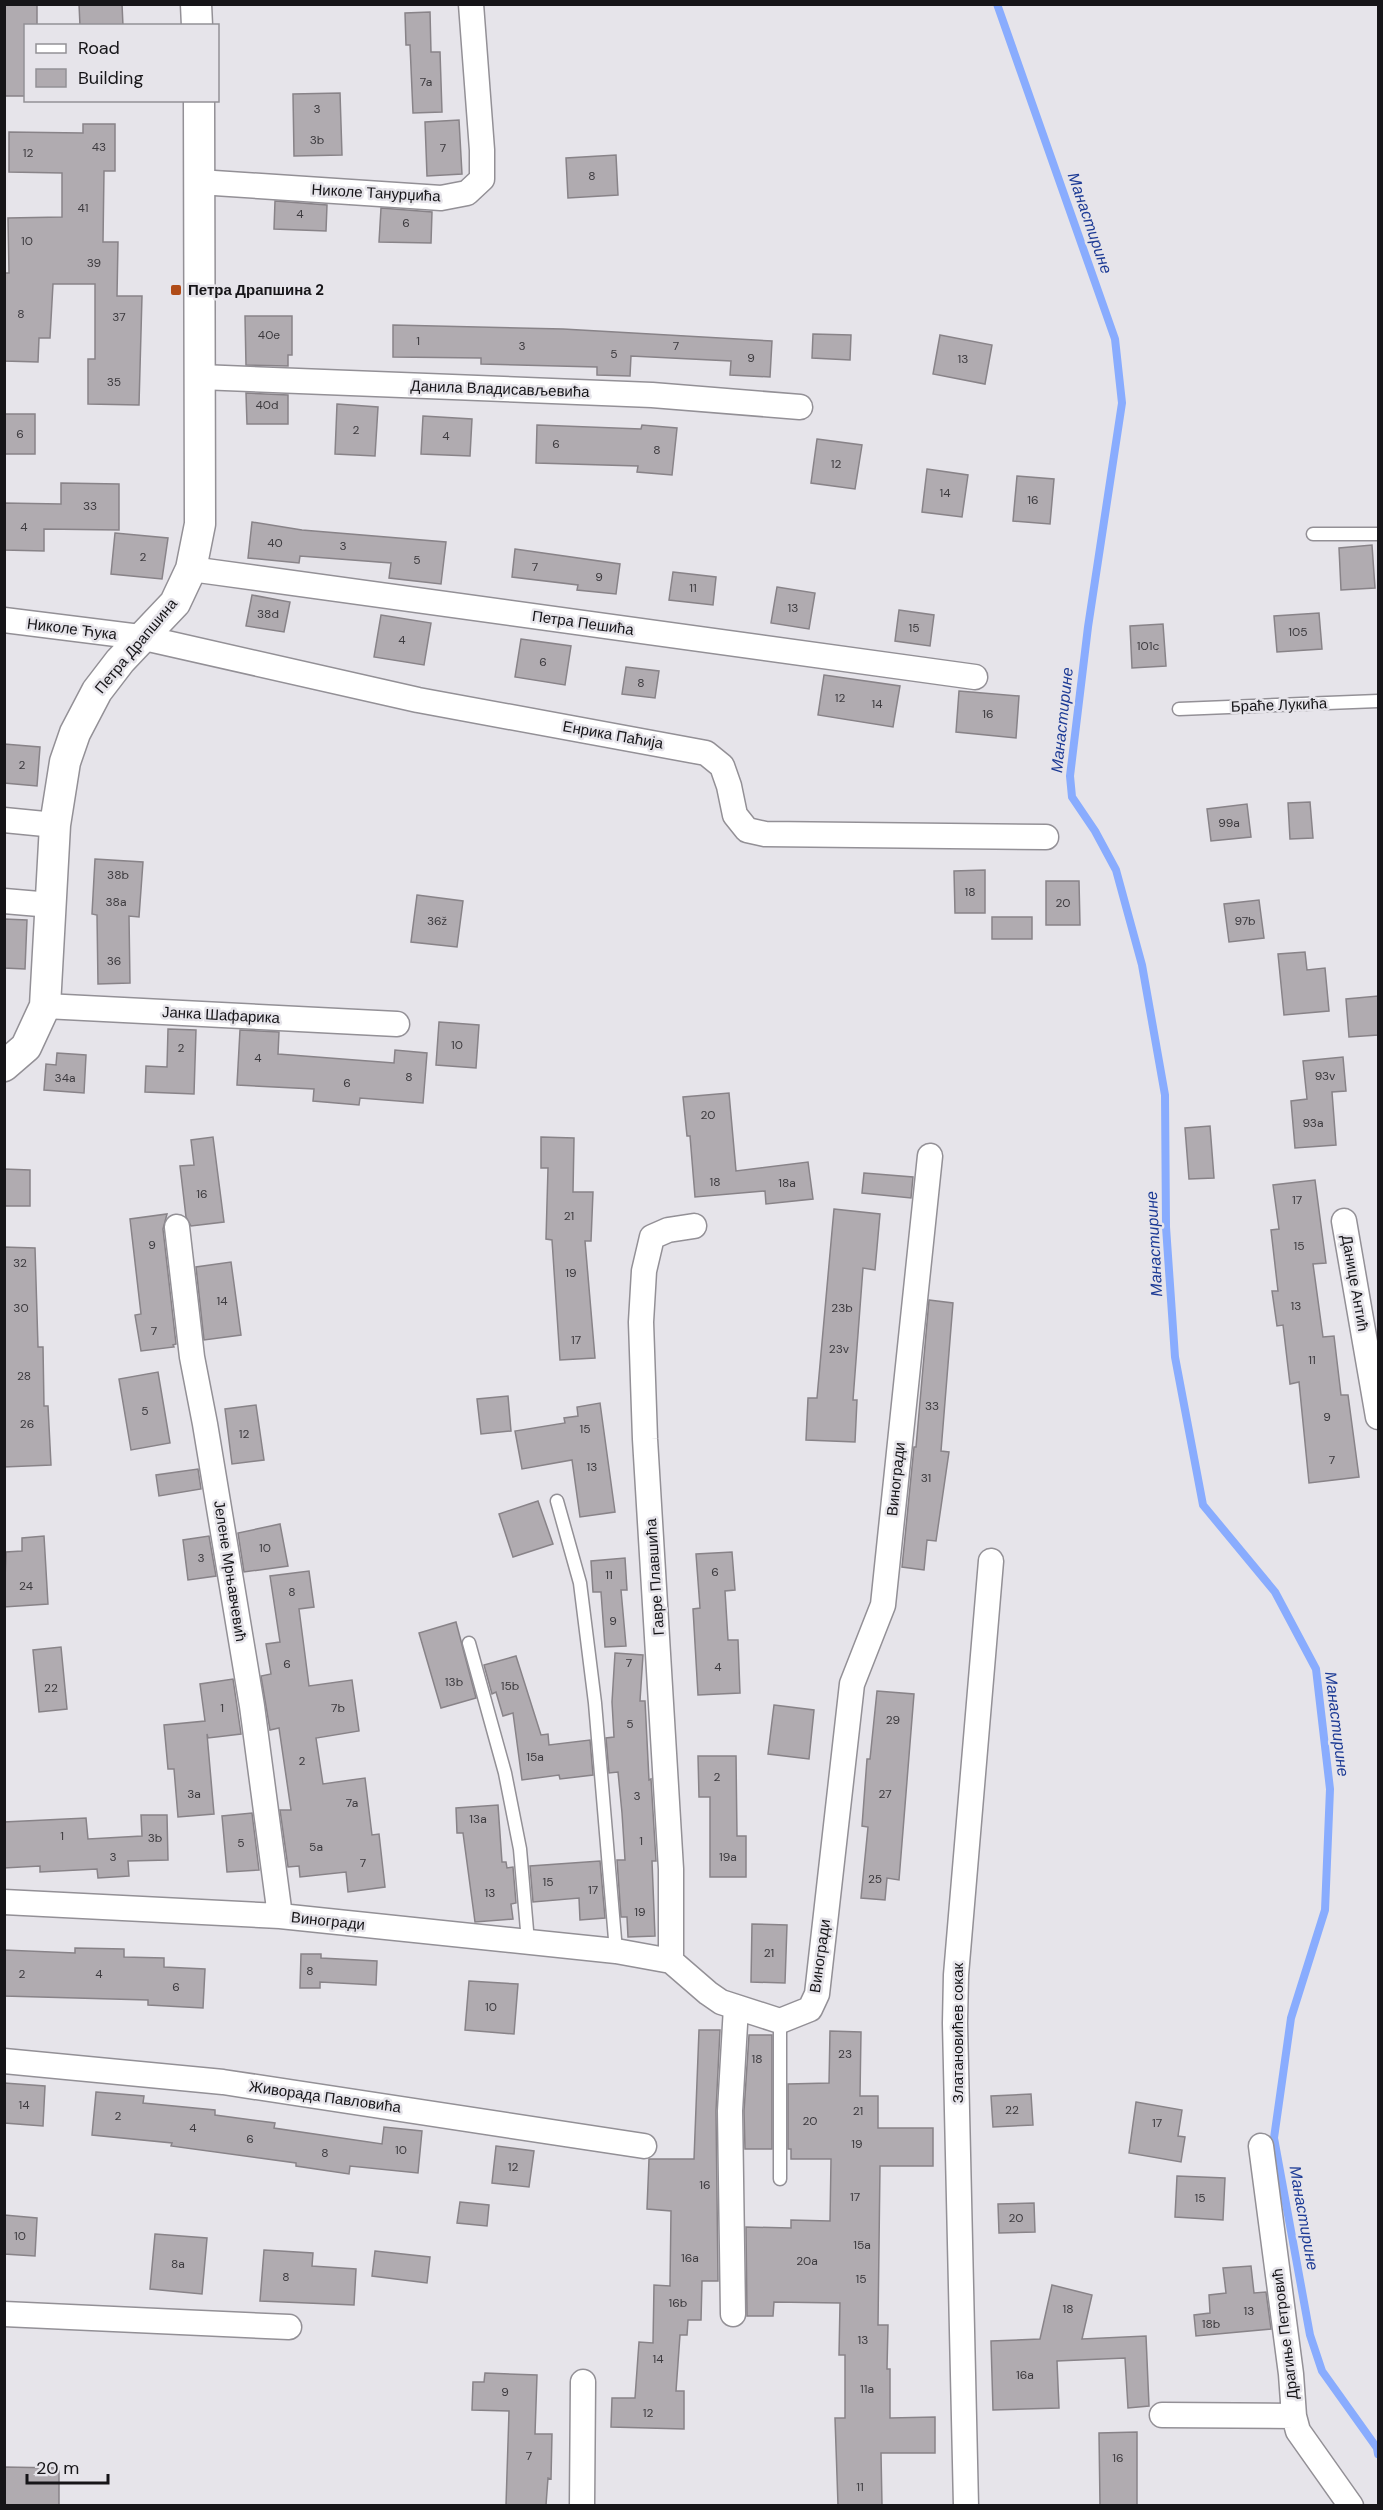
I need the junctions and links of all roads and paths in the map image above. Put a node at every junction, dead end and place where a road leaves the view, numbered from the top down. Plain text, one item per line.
1 (196, 4) edge
2 (471, 4) edge
3 (197, 24) edge
4 (199, 102) edge
5 (198, 182) junction
6 (200, 377) junction
7 (800, 407) dead end
8 (1313, 534) dead end
9 (1378, 534) edge
10 (191, 569) junction
11 (4, 620) edge
12 (140, 637) junction
13 (975, 677) dead end
14 (1378, 701) edge
15 (1179, 709) dead end
16 (4, 820) edge
17 (55, 825) junction
18 (1046, 837) dead end
19 (4, 901) edge
20 (51, 905) junction
21 (45, 1006) junction
22 (397, 1024) dead end
23 (4, 1066) edge
24 (930, 1156) dead end
25 (1344, 1221) dead end
26 (694, 1226) dead end
27 (177, 1227) dead end
28 (1378, 1417) edge
29 (556, 1501) dead end
30 (991, 1562) dead end
31 (469, 1643) dead end
32 (4, 1902) edge
33 (280, 1916) junction
34 (528, 1942) junction
35 (616, 1951) junction
36 (671, 1961) junction
37 (736, 2007) junction
38 (780, 2021) junction
39 (4, 2061) edge
40 (644, 2146) dead end
41 (1261, 2146) dead end
42 (780, 2179) dead end
43 (4, 2314) edge
44 (733, 2314) dead end
45 (289, 2327) dead end
46 (584, 2382) dead end
47 (1162, 2415) dead end
48 (1294, 2416) junction
49 (582, 2505) edge
50 (966, 2505) edge
51 (1351, 2505) edge

1 - 3 street
2 - 5 street, Николе Танурџића
4 - 5 street, Петра Драпшина
5 - 6 street, Петра Драпшина
6 - 7 street, Данила Владисављевића
6 - 10 street, Петра Драпшина
8 - 9 lane
10 - 12 street, Петра Драпшина
10 - 13 street, Петра Пешића
11 - 12 street, Николе Ћука
12 - 17 street, Петра Драпшина
12 - 18 street, Енрика Паћија
14 - 15 lane, Браће Лукића
16 - 17 street
17 - 20 street, Петра Драпшина
19 - 20 street
20 - 21 street, Петра Драпшина
21 - 22 street, Јанка Шафарика
21 - 23 street, Петра Драпшина
24 - 38 street, Виногради
25 - 28 street, Данице Антић
26 - 36 street, Гавре Плавшића
27 - 33 street, Јелене Мрњавчевић
29 - 35 lane
30 - 50 street, Златановићев сокак
31 - 34 lane
32 - 33 street, Виногради
33 - 34 street, Виногради
34 - 35 street, Виногради
35 - 36 street, Виногради
36 - 37 street
37 - 38 street
37 - 44 street
38 - 42 lane
39 - 40 street, Живорада Павловића
41 - 48 street, Драгиње Петровић
43 - 45 street
46 - 49 street
47 - 48 street
48 - 51 street, Драгиње Петровић

